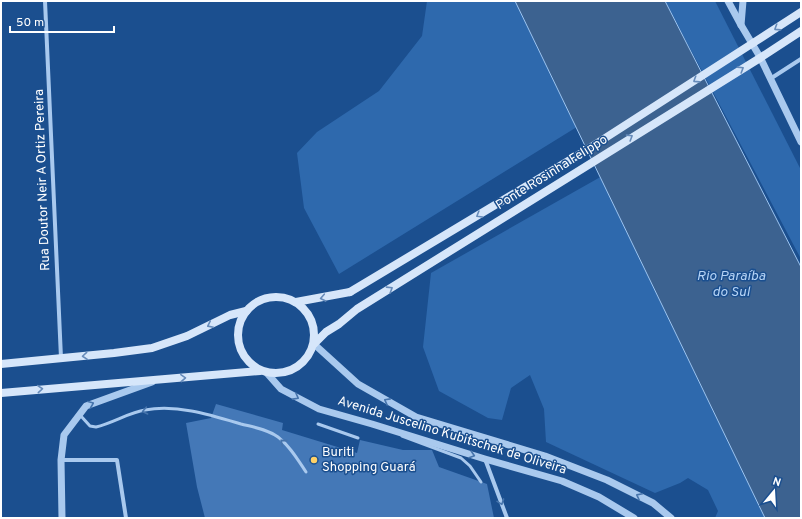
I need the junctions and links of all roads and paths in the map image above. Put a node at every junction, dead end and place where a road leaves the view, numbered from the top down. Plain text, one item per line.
1 (45, 1) edge
2 (728, 1) edge
3 (743, 1) edge
4 (801, 12) edge
5 (740, 25) junction
6 (801, 31) edge
7 (801, 59) edge
8 (770, 79) junction
9 (801, 142) edge
10 (296, 302) junction
11 (246, 311) junction
12 (314, 344) junction
13 (61, 358) junction
14 (1, 364) edge
15 (263, 372) junction
16 (162, 379) junction
17 (1, 393) edge
18 (79, 414) junction
19 (318, 424) dead end
20 (398, 432) junction
21 (358, 438) dead end
22 (485, 459) junction
23 (61, 460) junction
24 (306, 472) dead end
25 (481, 482) dead end
26 (62, 518) edge
27 (126, 518) edge
28 (507, 518) edge
29 (634, 518) edge
30 (671, 518) edge

1 - 13 street, Rua Doutor Neir A Ortiz Pereira
2 - 5 street
3 - 5 street
4 -> 10 main road, Ponte Rosinha Felippo, bridge
5 - 8 street
12 -> 6 main road, Ponte Rosinha Felippo, bridge
7 - 8 street
8 - 9 street
10 - 11 main road
10 - 12 main road
11 -> 13 main road
11 - 15 main road
12 - 15 main road
30 -> 12 street, Avenida Juscelino Kubitschek de Oliveira
13 - 14 main road
16 -> 15 main road
15 -> 20 street, Avenida Juscelino Kubitschek de Oliveira
17 -> 16 main road
18 -> 16 street
18 - 23 street
24 -> 18 lane
19 - 21 lane
20 -> 22 street, Avenida Juscelino Kubitschek de Oliveira
20 - 25 lane
22 -> 28 street
22 - 29 street, Avenida Juscelino Kubitschek de Oliveira
23 - 26 street
23 - 27 street

